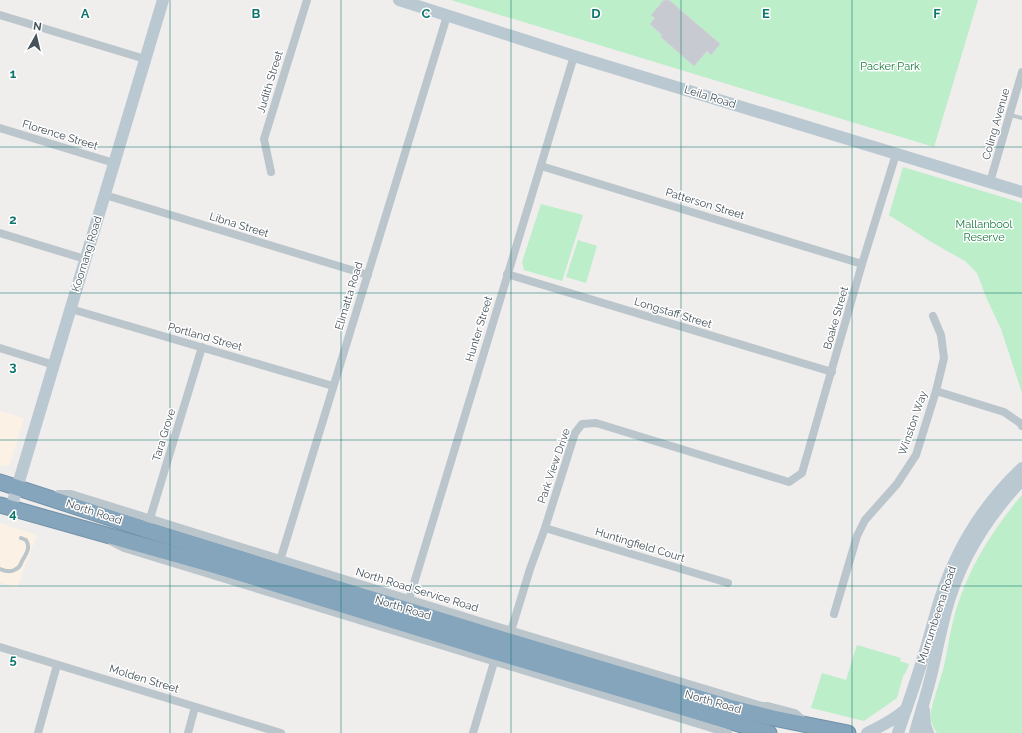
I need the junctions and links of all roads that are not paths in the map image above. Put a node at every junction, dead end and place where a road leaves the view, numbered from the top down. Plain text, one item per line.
1 (163, 0) edge
2 (307, 0) edge
3 (403, 1) edge
4 (0, 15) edge
5 (447, 16) junction
6 (574, 56) junction
7 (145, 59) junction
8 (1022, 72) edge
9 (1010, 114) junction
10 (1022, 118) edge
11 (0, 128) edge
12 (896, 154) junction
13 (114, 163) junction
14 (541, 166) junction
15 (271, 172) dead end
16 (990, 182) junction
17 (1022, 192) edge
18 (105, 195) junction
19 (0, 233) edge
20 (85, 259) junction
21 (862, 264) junction
22 (507, 274) junction
23 (368, 275) junction
24 (71, 309) junction
25 (933, 316) dead end
26 (202, 347) junction
27 (0, 348) edge
28 (54, 365) junction
29 (832, 372) junction
30 (334, 386) junction
31 (936, 391) junction
32 (1022, 426) edge
33 (1022, 468) edge
34 (1022, 480) edge
35 (0, 482) edge
36 (789, 482) joint
37 (18, 488) junction
38 (6, 507) edge
39 (148, 524) junction
40 (545, 528) junction
41 (94, 532) junction
42 (21, 538) dead end
43 (0, 569) edge
44 (277, 571) junction
45 (728, 583) dead end
46 (407, 604) junction
47 (834, 614) dead end
48 (500, 646) junction
49 (0, 647) edge
50 (58, 665) junction
51 (923, 705) junction
52 (762, 706) junction
53 (195, 707) junction
54 (906, 709) junction
55 (773, 718) junction
56 (809, 725) junction
57 (751, 731) edge
58 (38, 733) edge
59 (188, 733) edge
60 (281, 733) edge
61 (473, 733) edge
62 (728, 733) edge
63 (769, 733) edge
64 (848, 733) edge
65 (867, 733) edge
66 (898, 733) edge
67 (915, 733) edge
68 (928, 733) edge

1 - 7 street, Koornang Road
2 - 15 street, Judith Street
3 - 5 street, Leila Road
4 - 7 street
5 - 6 street, Leila Road
5 - 23 street, Elimatta Road
6 - 12 street, Leila Road
6 - 14 street, Hunter Street
7 - 13 street, Koornang Road
8 - 9 street, Coling Avenue
9 - 10 lane
9 - 16 street, Coling Avenue
11 - 13 street, Florence Street
12 - 16 street, Leila Road
12 - 21 street, Boake Street
13 - 18 street, Koornang Road
14 - 21 street, Patterson Street
14 - 22 street, Hunter Street
16 - 17 street, Leila Road
18 - 20 street, Koornang Road
18 - 23 street, Libna Street
19 - 20 street
20 - 24 street, Koornang Road
21 - 29 street, Boake Street
22 - 29 street, Longstaff Street
22 - 46 street, Hunter Street
23 - 30 street, Elimatta Road
24 - 26 street, Portland Street
24 - 28 street, Koornang Road
25 - 31 street, Winston Way
26 - 30 street, Portland Street
26 - 39 street, Tara Grove
27 - 28 street
28 - 37 street, Koornang Road
29 - 36 street, Boake Street
30 - 44 street, Elimatta Road
31 - 32 street
31 - 47 street, Winston Way
33 - 54 street, Murrumbeena Road
34 - 51 street, Murrumbeena Road
35 - 37 highway, North Road
36 - 40 street, Park View Drive
37 - 38 street, Koornang Road
37 - 39 highway, North Road
38 - 41 highway, North Road
39 - 44 highway, North Road
40 - 45 street, Huntingfield Court
40 - 48 street, Park View Drive
41 - 44 highway, North Road
41 - 48 street
42 - 43 lane
44 - 46 highway, North Road
44 - 48 highway, North Road
46 - 48 highway, North Road
48 - 52 street
48 - 55 highway, North Road
48 - 57 highway, North Road
48 - 61 street, Park View Drive
48 - 62 street
49 - 50 street, Molden Street
50 - 53 street, Molden Street
50 - 58 street
51 - 67 street, Murrumbeena Road
51 - 68 street
52 - 55 street
52 - 56 street, North Road
53 - 59 street
53 - 60 street, Molden Street
54 - 65 street
54 - 66 street, Murrumbeena Road
55 - 56 highway, North Road
56 - 64 highway, North Road
57 - 63 highway, North Road

